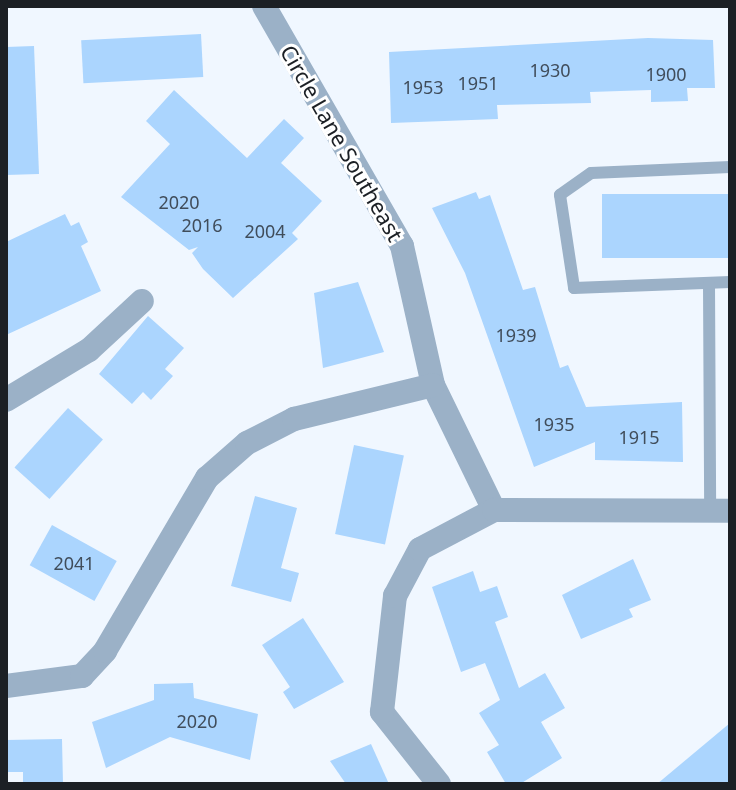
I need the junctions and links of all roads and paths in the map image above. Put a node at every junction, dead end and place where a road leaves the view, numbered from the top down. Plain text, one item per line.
1 (264, 6) edge
2 (730, 167) edge
3 (730, 282) edge
4 (709, 284) junction
5 (142, 301) dead end
6 (433, 385) junction
7 (6, 400) edge
8 (494, 510) junction
9 (720, 512) edge
10 (6, 686) edge
11 (439, 784) edge

1 - 6 street, Circle Lane Southeast
2 - 4 lane
3 - 4 lane
4 - 9 lane
5 - 7 street
6 - 8 street, Circle Lane Southeast
6 - 10 street
8 - 9 street
8 - 11 street

